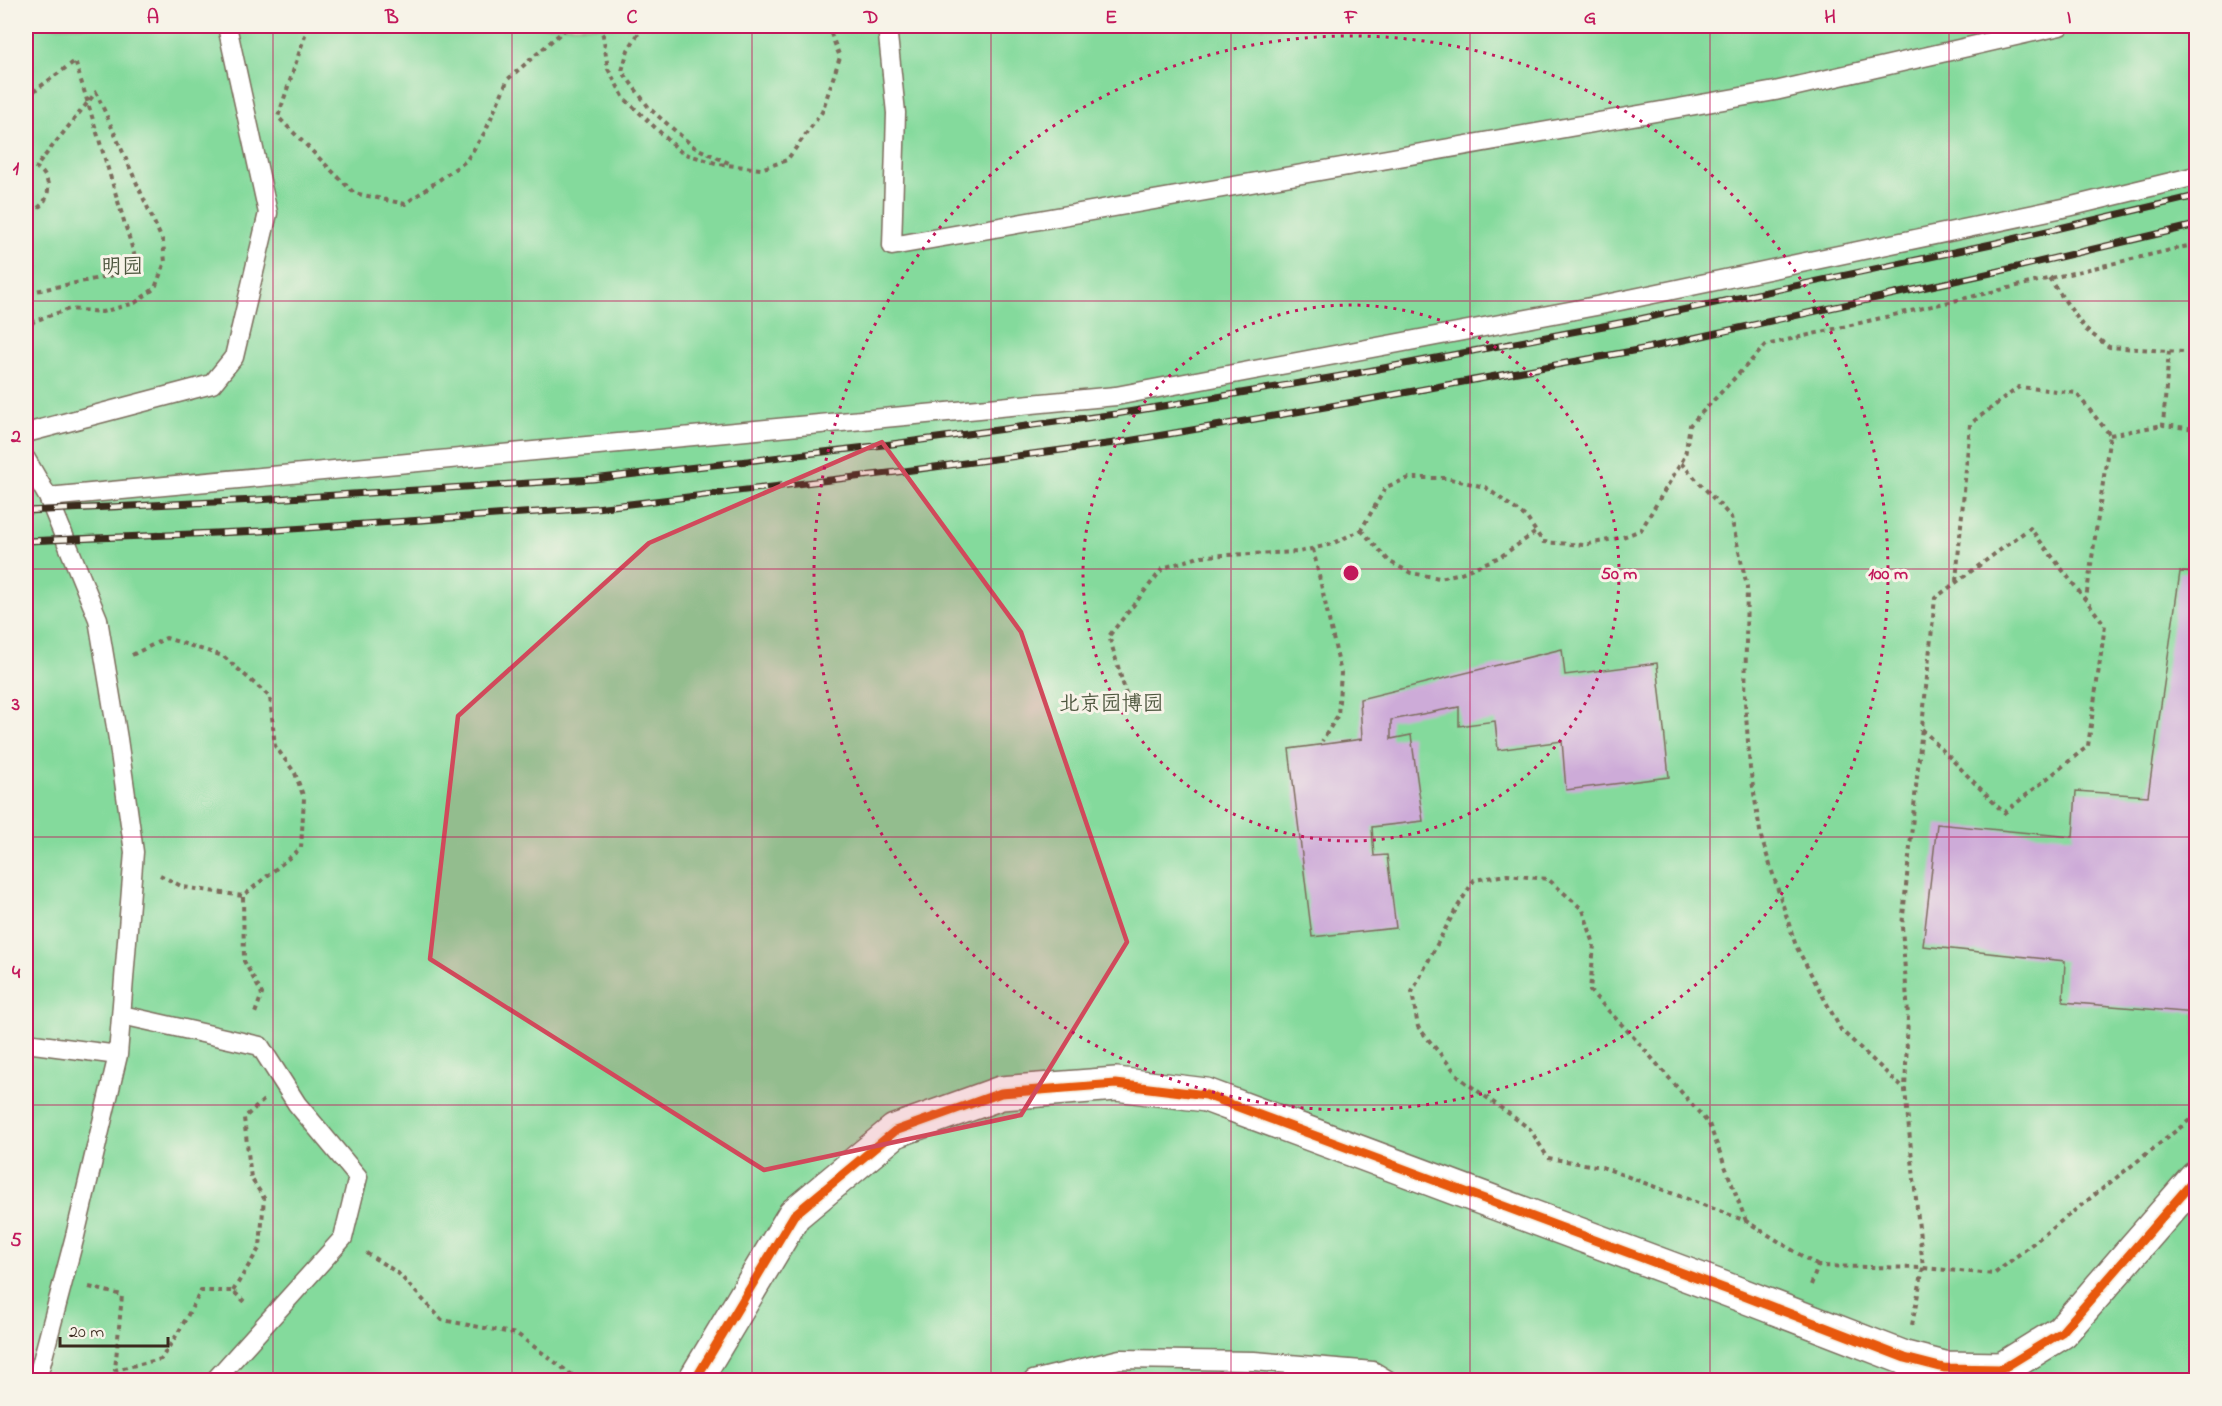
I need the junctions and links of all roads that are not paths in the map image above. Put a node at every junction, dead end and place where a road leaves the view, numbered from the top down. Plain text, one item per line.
1 (226, 26) edge
2 (886, 26) edge
3 (2060, 26) edge
4 (2196, 176) edge
5 (26, 433) edge
6 (26, 459) edge
7 (48, 497) junction
8 (122, 1015) junction
9 (26, 1043) edge
10 (118, 1055) junction
11 (2196, 1178) edge
12 (37, 1380) edge
13 (215, 1380) edge
14 (695, 1380) edge
15 (1033, 1380) edge
16 (1388, 1380) edge

1 - 5 lane
2 - 3 lane
4 - 7 lane
6 - 7 lane
7 - 8 lane
8 - 10 lane
8 - 13 lane
9 - 10 lane
10 - 12 lane
11 - 14 street
15 - 16 lane

